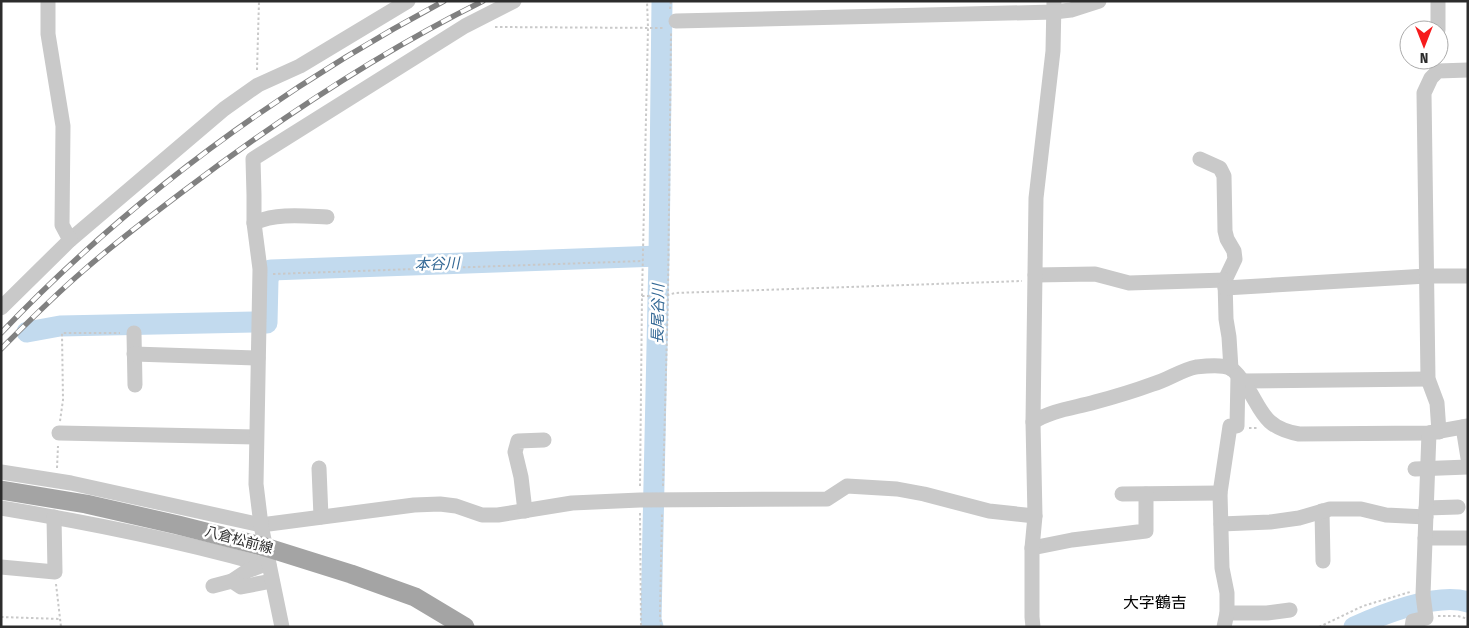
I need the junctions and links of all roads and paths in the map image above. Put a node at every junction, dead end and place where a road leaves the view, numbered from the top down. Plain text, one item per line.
1 (48, 1) edge
2 (259, 1) edge
3 (408, 1) edge
4 (514, 1) edge
5 (647, 1) edge
6 (670, 1) edge
7 (1099, 1) edge
8 (1438, 1) edge
9 (1070, 6) edge
10 (1048, 7) edge
11 (1438, 20) edge
12 (671, 23) junction
13 (494, 27) dead end
14 (649, 28) junction
15 (1449, 67) edge
16 (1435, 70) edge
17 (1468, 70) edge
18 (258, 85) junction
19 (1200, 159) dead end
20 (327, 217) dead end
21 (254, 223) junction
22 (70, 240) junction
23 (643, 261) junction
24 (260, 275) junction
25 (1427, 276) junction
26 (1468, 276) edge
27 (1036, 278) junction
28 (1225, 284) junction
29 (668, 295) junction
30 (642, 296) junction
31 (1, 308) edge
32 (134, 333) joint
33 (134, 354) junction
34 (258, 358) junction
35 (1237, 375) junction
36 (1428, 379) junction
37 (135, 385) dead end
38 (1033, 422) junction
39 (1270, 422) junction
40 (1237, 426) junction
41 (1466, 426) edge
42 (1434, 432) junction
43 (59, 433) junction
44 (256, 437) junction
45 (544, 440) dead end
46 (1468, 458) edge
47 (1468, 467) edge
48 (320, 468) dead end
49 (1421, 469) junction
50 (1, 472) edge
51 (57, 481) junction
52 (10, 491) edge
53 (1220, 493) junction
54 (1122, 494) dead end
55 (1146, 494) junction
56 (651, 500) junction
57 (1458, 507) dead end
58 (1, 508) edge
59 (525, 511) junction
60 (1322, 511) junction
61 (1426, 512) junction
62 (322, 516) junction
63 (1035, 516) junction
64 (54, 517) junction
65 (1221, 524) junction
66 (261, 525) junction
67 (1425, 538) junction
68 (1466, 538) dead end
69 (1032, 548) junction
70 (266, 559) junction
71 (1323, 562) dead end
72 (1, 567) edge
73 (55, 572) junction
74 (232, 581) junction
75 (272, 582) junction
76 (213, 586) dead end
77 (1423, 592) junction
78 (1290, 610) dead end
79 (1426, 616) junction
80 (1, 617) edge
81 (1468, 619) edge
82 (60, 620) junction
83 (1226, 620) edge
84 (61, 627) edge
85 (282, 627) edge
86 (465, 627) edge
87 (641, 627) edge
88 (661, 627) edge
89 (1033, 627) edge
90 (1319, 627) edge
91 (1412, 627) edge

1 - 22 street
2 - 18 path
3 - 18 street
4 - 21 street
5 - 14 path
6 - 12 path
7 - 9 street
8 - 11 street
9 - 10 street
10 - 12 street
10 - 27 street
12 - 14 path
12 - 29 path
13 - 14 path
14 - 23 path
15 - 17 street
16 - 25 street
18 - 22 street
19 - 28 street
20 - 21 street
21 - 24 street
22 - 31 street
23 - 24 path
23 - 30 path
24 - 34 street
25 - 26 street
25 - 28 street
25 - 36 street
27 - 28 street
27 - 29 path
27 - 38 street
28 - 35 street
29 - 30 path
29 - 56 path
30 - 56 path
32 - 33 street
32 - 43 path
33 - 34 street
33 - 37 street
34 - 44 street
35 - 36 street
35 - 38 street
35 - 39 street
35 - 40 street
36 - 42 street
38 - 63 street
39 - 40 path
39 - 42 street
40 - 53 street
41 - 42 street
41 - 46 street
42 - 49 street
43 - 44 street
43 - 51 path
44 - 66 street
45 - 59 street
47 - 49 street
48 - 62 street
49 - 61 street
50 - 51 street
51 - 66 street
52 - 70 main road, 八倉松前線
53 - 55 street
53 - 65 street
54 - 55 street
55 - 69 street
56 - 59 street
56 - 63 street
56 - 87 path
56 - 88 path
57 - 61 street
58 - 64 street
59 - 62 street
60 - 61 street
60 - 65 street
60 - 71 street
61 - 67 street
62 - 66 street
63 - 69 street
64 - 70 street
64 - 73 street
65 - 83 street
66 - 70 street
67 - 68 street
67 - 77 street
69 - 89 street
70 - 74 street
70 - 75 street
70 - 86 main road, 八倉松前線
72 - 73 street
73 - 82 path
74 - 75 street
74 - 76 street
75 - 85 street
77 - 79 street
77 - 90 path
78 - 83 street
79 - 81 path
79 - 91 street
80 - 82 path
82 - 84 path

